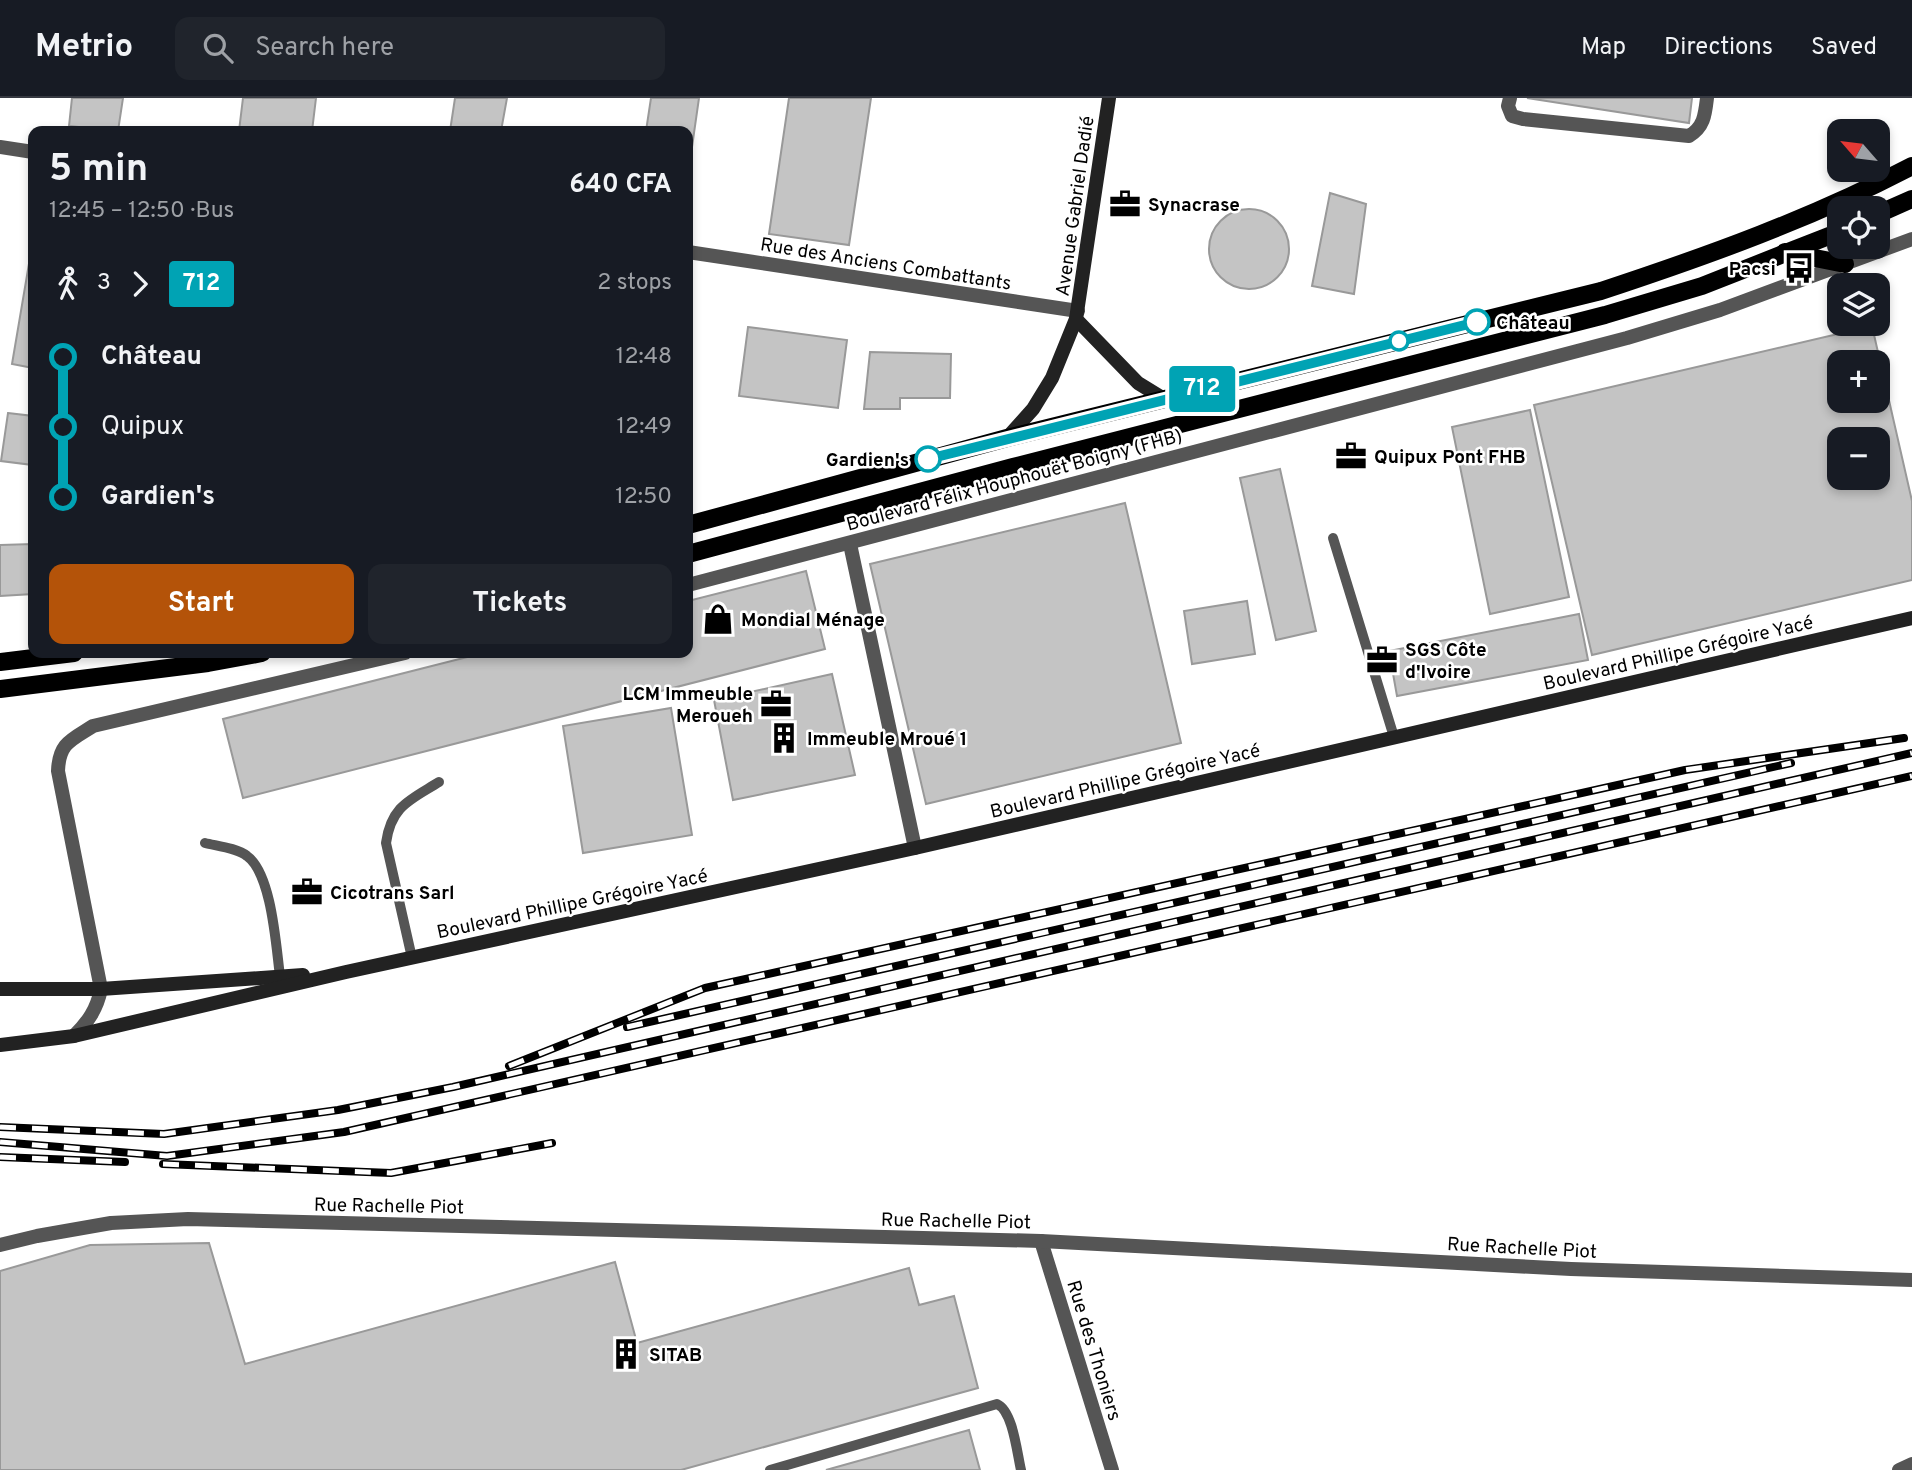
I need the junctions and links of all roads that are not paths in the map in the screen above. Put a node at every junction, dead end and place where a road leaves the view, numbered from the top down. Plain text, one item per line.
1 (1109, 98) edge
2 (1510, 98) edge
3 (1707, 98) edge
4 (0, 147) edge
5 (28, 151) edge
6 (1912, 166) edge
7 (1912, 199) edge
8 (1890, 209) edge
9 (1827, 236) edge
10 (1911, 244) edge
11 (1785, 252) junction
12 (693, 253) edge
13 (1845, 264) junction
14 (1077, 315) junction
15 (1164, 399) junction
16 (1007, 438) junction
17 (693, 524) edge
18 (1333, 538) dead end
19 (850, 544) junction
20 (693, 553) edge
21 (693, 584) edge
22 (1912, 618) edge
23 (33, 658) edge
24 (235, 658) edge
25 (384, 658) edge
26 (0, 662) edge
27 (0, 689) edge
28 (1394, 737) junction
29 (439, 782) dead end
30 (205, 843) dead end
31 (915, 848) junction
32 (412, 958) junction
33 (346, 972) junction
34 (280, 976) junction
35 (0, 989) edge
36 (101, 989) junction
37 (74, 1036) junction
38 (0, 1045) edge
39 (1041, 1241) junction
40 (0, 1245) edge
41 (1912, 1280) edge
42 (1912, 1464) edge
43 (770, 1470) edge
44 (1021, 1470) edge
45 (1112, 1470) edge
46 (1899, 1470) edge

1 - 14 street, Avenue Gabriel Dadié
2 - 3 street
4 - 5 street
6 - 15 main road, Boulevard Félix Houphouët Boigny (FHB)
7 - 8 main road
9 - 11 main road, Boulevard Félix Houphouët Boigny (FHB)
10 - 13 street, Boulevard Félix Houphouët Boigny (FHB)
11 - 13 main road
11 - 20 main road, Boulevard Félix Houphouët Boigny (FHB)
12 - 14 street, Rue des Anciens Combattants
13 - 19 street, Boulevard Félix Houphouët Boigny (FHB)
14 - 15 street, Avenue Gabriel Dadié
14 - 16 street, Avenue Gabriel Dadié
15 - 16 main road, Boulevard Félix Houphouët Boigny (FHB)
16 - 17 main road, Boulevard Félix Houphouët Boigny (FHB)
18 - 28 lane
19 - 21 street, Boulevard Félix Houphouët Boigny (FHB)
19 - 31 street
22 - 28 street, Boulevard Phillipe Grégoire Yacé
23 - 26 main road
24 - 27 main road
25 - 36 street
28 - 31 street, Boulevard Phillipe Grégoire Yacé
29 - 32 lane
30 - 34 lane
31 - 32 street, Boulevard Phillipe Grégoire Yacé
32 - 33 street, Boulevard Phillipe Grégoire Yacé
33 - 34 street, Boulevard Phillipe Grégoire Yacé
33 - 37 street, Boulevard Phillipe Grégoire Yacé
34 - 36 street, Boulevard Phillipe Grégoire Yacé
35 - 36 street, Boulevard Phillipe Grégoire Yacé
36 - 37 street
37 - 38 street, Boulevard Phillipe Grégoire Yacé
39 - 40 street, Rue Rachelle Piot
39 - 41 street, Rue Rachelle Piot
39 - 45 street, Rue des Thoniers
42 - 46 street
43 - 44 lane

